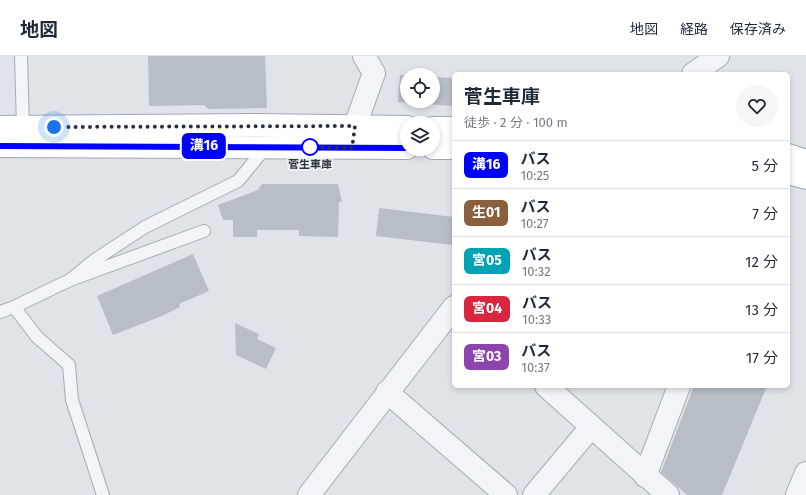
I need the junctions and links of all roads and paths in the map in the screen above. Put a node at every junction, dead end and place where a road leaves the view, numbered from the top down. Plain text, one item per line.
1 (21, 56) edge
2 (364, 56) edge
3 (718, 56) edge
4 (696, 72) edge
5 (355, 126) junction
6 (0, 127) edge
7 (23, 127) junction
8 (400, 127) edge
9 (440, 128) edge
10 (452, 128) edge
11 (0, 146) edge
12 (266, 147) junction
13 (352, 148) junction
14 (400, 148) edge
15 (440, 148) edge
16 (452, 148) edge
17 (790, 156) edge
18 (806, 161) edge
19 (790, 174) edge
20 (806, 178) edge
21 (204, 231) dead end
22 (70, 280) junction
23 (14, 307) junction
24 (452, 310) edge
25 (0, 312) edge
26 (548, 388) edge
27 (678, 388) edge
28 (387, 392) junction
29 (591, 427) junction
30 (806, 473) edge
31 (645, 476) junction
32 (103, 495) edge
33 (309, 495) edge
34 (506, 495) edge
35 (534, 495) edge
36 (668, 495) edge
37 (797, 495) edge

1 - 7 lane
2 - 5 street
3 - 4 street
5 - 7 main road
5 - 8 main road
5 - 13 street
6 - 7 main road
9 - 10 main road
11 - 12 main road
12 - 13 main road
12 - 22 lane
13 - 14 main road
15 - 16 main road
17 - 18 main road
19 - 20 main road
21 - 22 lane
22 - 23 lane
23 - 25 lane
23 - 32 lane
24 - 28 street
26 - 29 street
27 - 31 street
28 - 33 street
28 - 34 street
29 - 31 street
29 - 35 street
30 - 37 street
31 - 36 street

